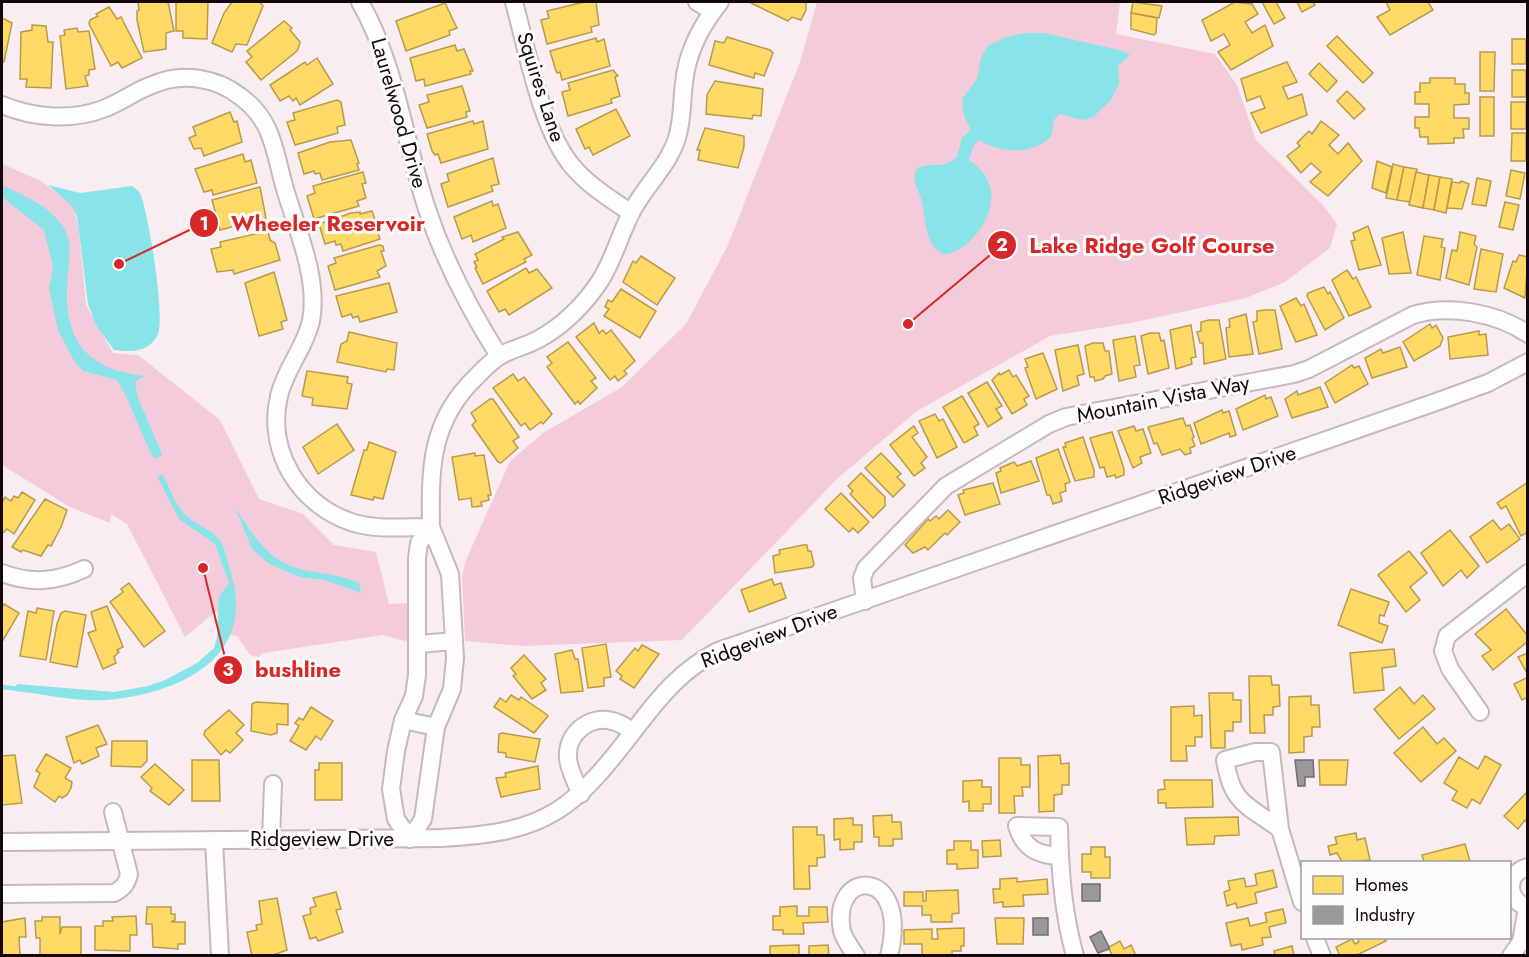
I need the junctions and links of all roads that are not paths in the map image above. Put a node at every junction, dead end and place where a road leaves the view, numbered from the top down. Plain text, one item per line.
1 (360, 2) edge
2 (514, 2) edge
3 (697, 2) edge
4 (716, 6) edge
5 (2, 105) edge
6 (632, 213) junction
7 (1527, 334) edge
8 (499, 356) junction
9 (1527, 362) edge
10 (431, 527) junction
11 (84, 569) dead end
12 (2, 573) edge
13 (1527, 573) edge
14 (865, 601) junction
15 (454, 641) junction
16 (419, 644) junction
17 (1480, 712) dead end
18 (403, 720) junction
19 (436, 727) junction
20 (633, 731) junction
21 (273, 784) dead end
22 (581, 794) junction
23 (113, 812) dead end
24 (1280, 828) junction
25 (410, 839) junction
26 (214, 840) junction
27 (271, 840) junction
28 (120, 841) junction
29 (2, 842) edge
30 (1060, 856) dead end
31 (1527, 867) edge
32 (1511, 885) edge
33 (1511, 891) edge
34 (2, 894) edge
35 (1301, 899) edge
36 (1527, 907) edge
37 (1315, 939) edge
38 (220, 956) edge
39 (856, 956) edge
40 (889, 956) edge
41 (1075, 956) edge
42 (1322, 956) edge
43 (1511, 956) edge

1 - 8 street, Laurelwood Drive
2 - 6 street, Squires Lane
3 - 4 street
4 - 6 street
5 - 10 street
6 - 8 street
7 - 14 street, Mountain Vista Way
8 - 10 street
9 - 14 street, Ridgeview Drive
10 - 15 street
10 - 16 street
11 - 12 street
13 - 17 street
14 - 20 street, Ridgeview Drive
15 - 16 street
15 - 19 street
16 - 18 street
18 - 19 street
18 - 25 street
19 - 25 street
20 - 22 street, Ridgeview Drive
20 - 22 street
21 - 27 street
22 - 25 street, Ridgeview Drive
23 - 28 street
24 - 24 street
24 - 35 street
25 - 27 street, Ridgeview Drive
26 - 27 street, Ridgeview Drive
26 - 28 street, Ridgeview Drive
26 - 38 street
28 - 29 street, Ridgeview Drive
28 - 34 street
30 - 41 street
31 - 32 street
33 - 36 street
36 - 43 street
37 - 42 street
39 - 40 street

